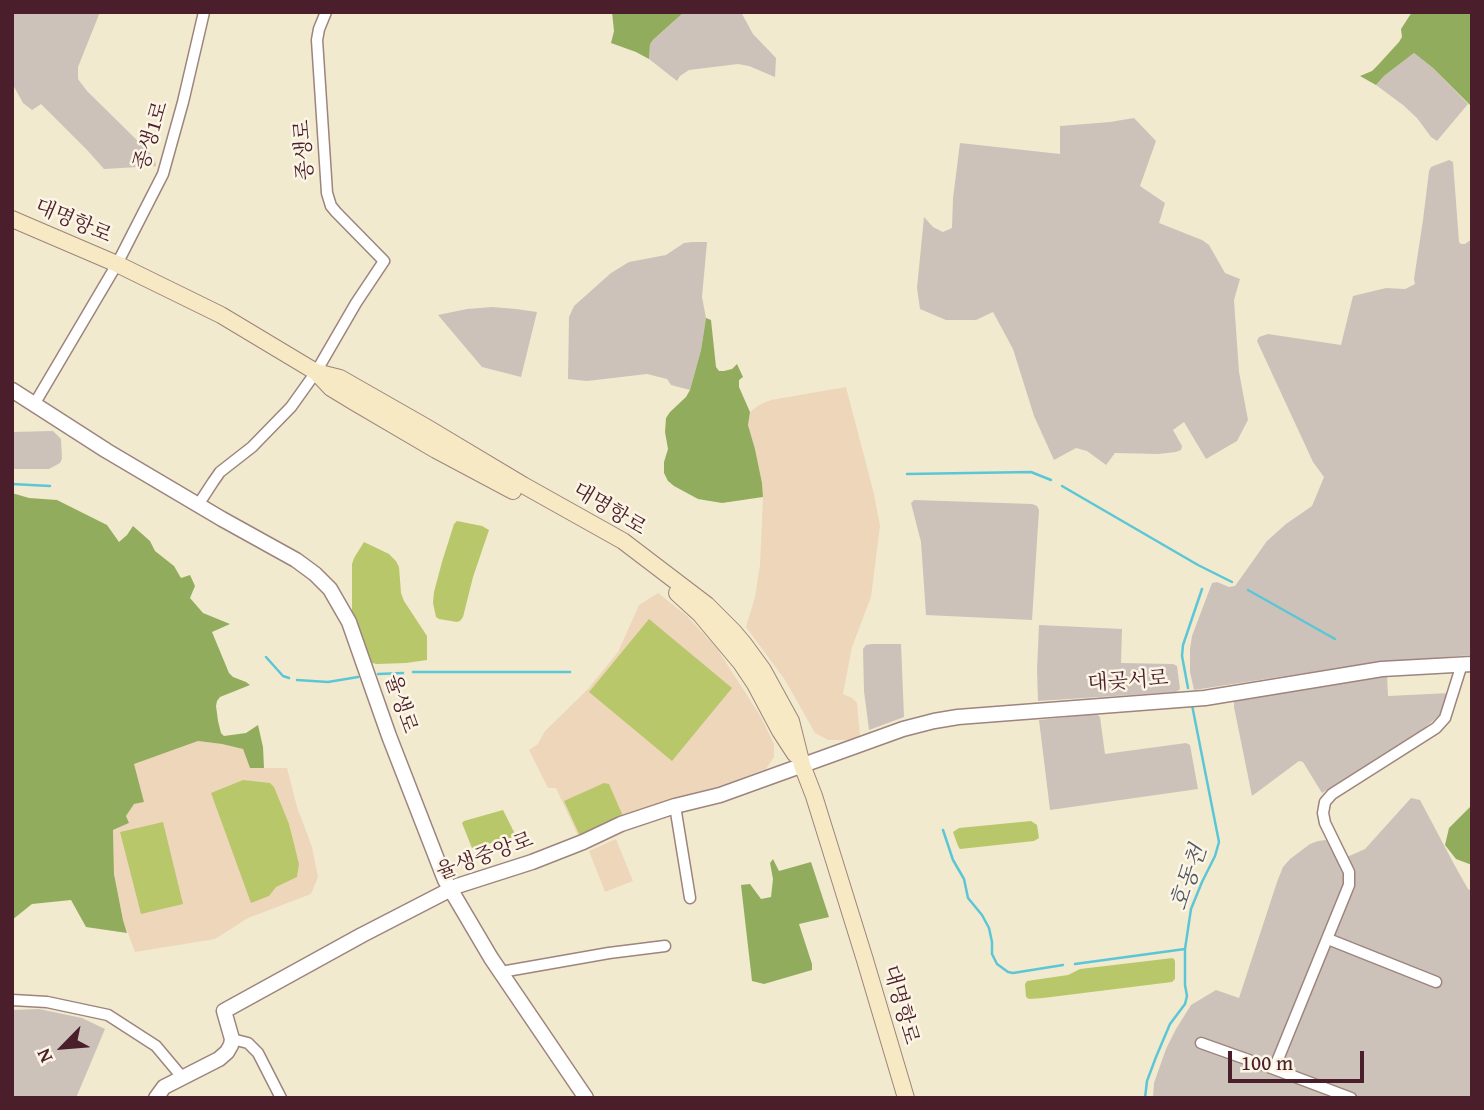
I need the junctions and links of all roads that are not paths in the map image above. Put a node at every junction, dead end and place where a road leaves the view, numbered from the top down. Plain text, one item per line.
1 (204, 12) edge
2 (326, 12) edge
3 (12, 219) edge
4 (117, 264) junction
5 (316, 372) junction
6 (12, 390) edge
7 (35, 403) junction
8 (198, 505) junction
9 (1467, 664) edge
10 (802, 765) junction
11 (675, 806) junction
12 (450, 890) junction
13 (690, 898) dead end
14 (1328, 939) junction
15 (665, 946) dead end
16 (501, 972) junction
17 (1436, 982) dead end
18 (12, 1000) edge
19 (232, 1039) junction
20 (1201, 1043) dead end
21 (1274, 1069) junction
22 (182, 1077) junction
23 (156, 1098) edge
24 (281, 1098) edge
25 (586, 1098) edge
26 (906, 1098) edge
27 (1351, 1098) edge

1 - 4 street, 종생1로
2 - 5 street, 종생로
3 - 4 main road, 대명항로
4 - 5 main road, 대명항로
4 - 7 street, 대명항로
5 - 8 street
5 - 10 main road, 대명항로
6 - 7 street, 율생로
7 - 8 street, 율생로
8 - 12 street, 율생로
9 - 10 street, 대곶서로
9 - 14 street, 대곶서로
10 - 11 street, 율생중앙로
10 - 26 main road, 대명항로
11 - 12 street, 율생중앙로
11 - 13 street
12 - 16 street, 율생로
12 - 19 street, 율생중앙로
14 - 17 street
14 - 21 street, 대곶서로
15 - 16 street
16 - 25 street, 율생로
18 - 22 street
19 - 22 street
19 - 24 street
20 - 21 street
21 - 27 street
22 - 23 street

